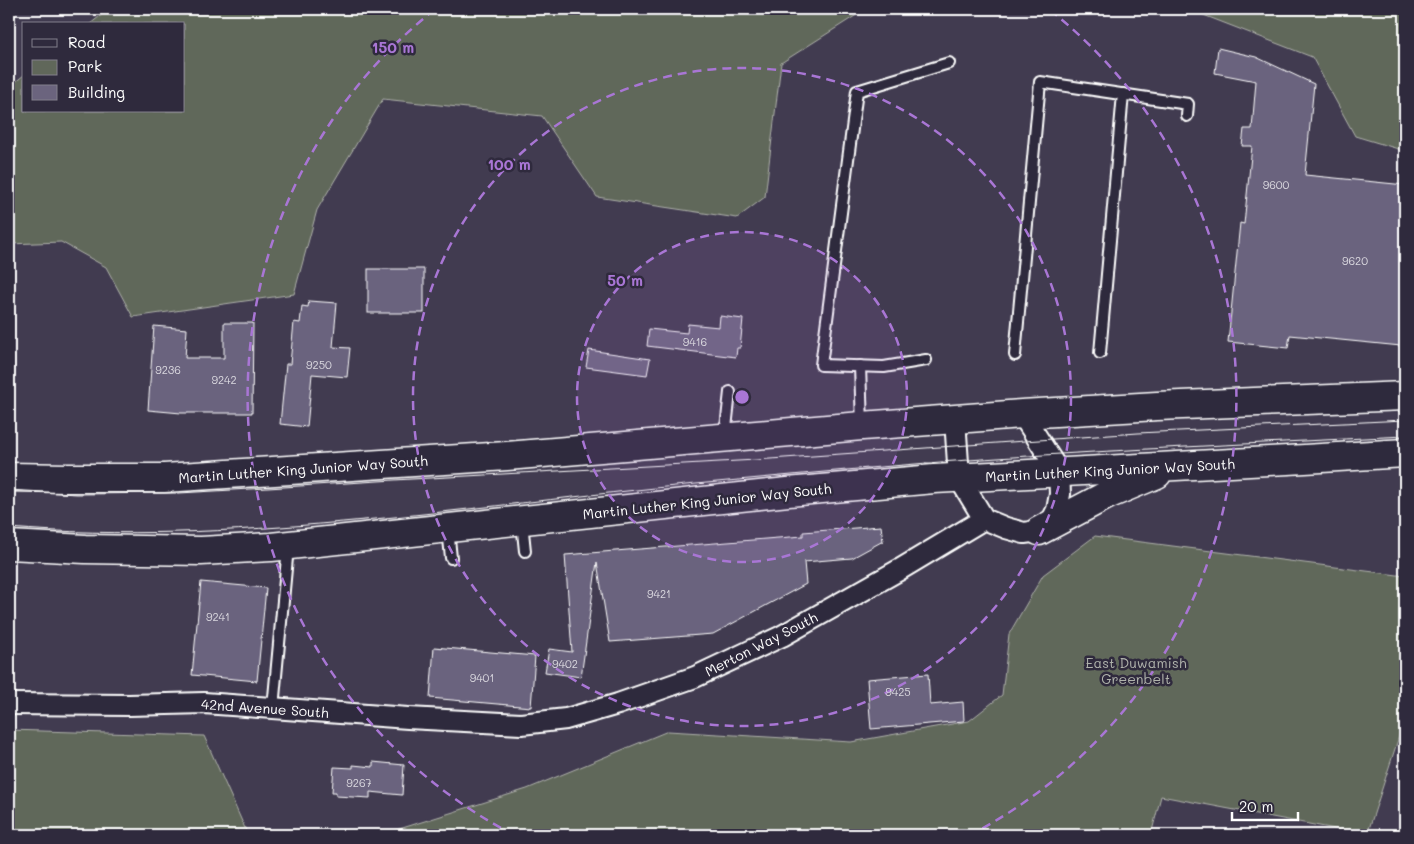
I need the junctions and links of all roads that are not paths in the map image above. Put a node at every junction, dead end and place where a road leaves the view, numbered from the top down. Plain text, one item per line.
1 (949, 63) dead end
2 (1123, 94) junction
3 (1187, 116) dead end
4 (1100, 353) dead end
5 (1015, 355) dead end
6 (926, 360) dead end
7 (860, 366) junction
8 (730, 392) dead end
9 (1405, 396) edge
10 (1022, 414) junction
11 (955, 419) junction
12 (862, 426) junction
13 (725, 438) junction
14 (1405, 453) edge
15 (1176, 466) junction
16 (1059, 472) junction
17 (9, 476) edge
18 (959, 478) junction
19 (984, 519) junction
20 (522, 520) junction
21 (448, 528) junction
22 (1039, 531) junction
23 (9, 545) edge
24 (288, 545) junction
25 (525, 551) dead end
26 (451, 558) dead end
27 (9, 704) edge
28 (273, 708) junction
29 (521, 724) joint

1 - 7 lane
2 - 3 lane
2 - 4 lane
2 - 5 lane
6 - 7 lane
7 - 12 lane
8 - 13 lane
9 - 10 main road, Martin Luther King Junior Way South
10 - 11 main road, Martin Luther King Junior Way South
10 - 16 street
11 - 12 main road, Martin Luther King Junior Way South
11 - 18 street
12 - 13 main road, Martin Luther King Junior Way South
13 - 17 main road, Martin Luther King Junior Way South
14 - 15 main road, Martin Luther King Junior Way South
15 - 16 main road, Martin Luther King Junior Way South
15 - 22 main road
16 - 18 main road, Martin Luther King Junior Way South
16 - 22 street
18 - 19 street
18 - 20 main road, Martin Luther King Junior Way South
19 - 22 street
19 - 29 street, Merton Way South
20 - 21 main road, Martin Luther King Junior Way South
20 - 25 lane
21 - 24 main road, Martin Luther King Junior Way South
21 - 26 lane
23 - 24 main road, Martin Luther King Junior Way South
24 - 28 lane
27 - 28 street, 42nd Avenue South
28 - 29 street, 42nd Avenue South

